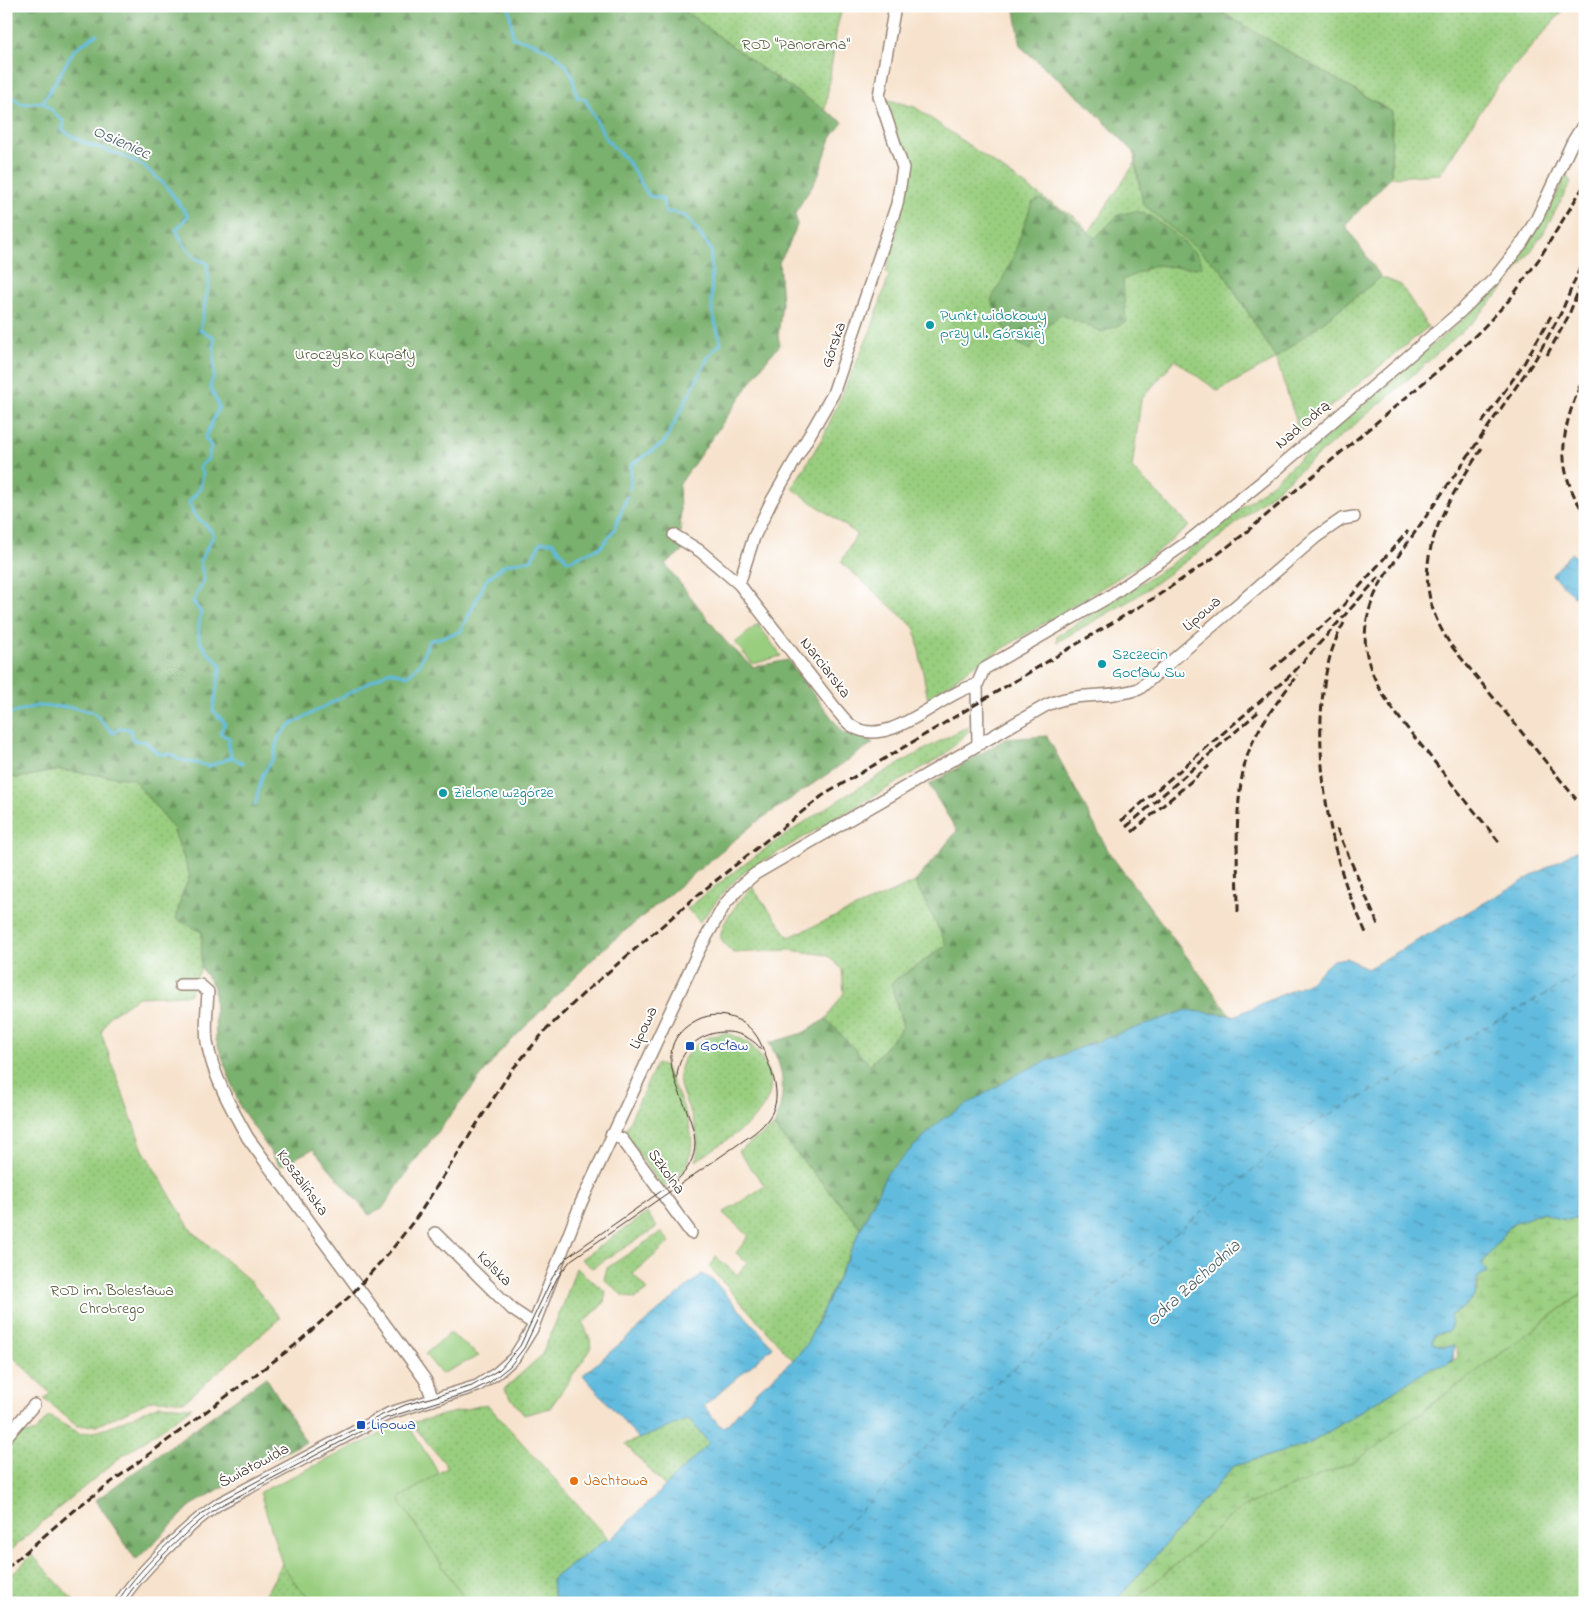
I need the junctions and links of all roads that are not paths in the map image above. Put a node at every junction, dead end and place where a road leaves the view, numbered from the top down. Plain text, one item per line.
1 (895, 6) edge
2 (1585, 122) edge
3 (1354, 517) dead end
4 (674, 536) dead end
5 (739, 584) junction
6 (977, 685) junction
7 (978, 744) junction
8 (180, 985) dead end
9 (611, 1135) junction
10 (435, 1233) dead end
11 (691, 1233) dead end
12 (534, 1324) junction
13 (433, 1400) junction
14 (34, 1405) dead end
15 (6, 1437) edge
16 (120, 1603) edge

1 - 5 street, Górska
2 - 6 street, Nad Odrą
3 - 7 street, Lipowa
4 - 5 street, Narciarska
5 - 6 street, Narciarska
6 - 7 street
7 - 9 street, Lipowa
8 - 13 street, Koszalińska
9 - 11 street, Szkolna
9 - 12 street, Lipowa
10 - 12 street, Kolska
12 - 13 street, Lipowa
13 - 16 street, Światowida
14 - 15 street

